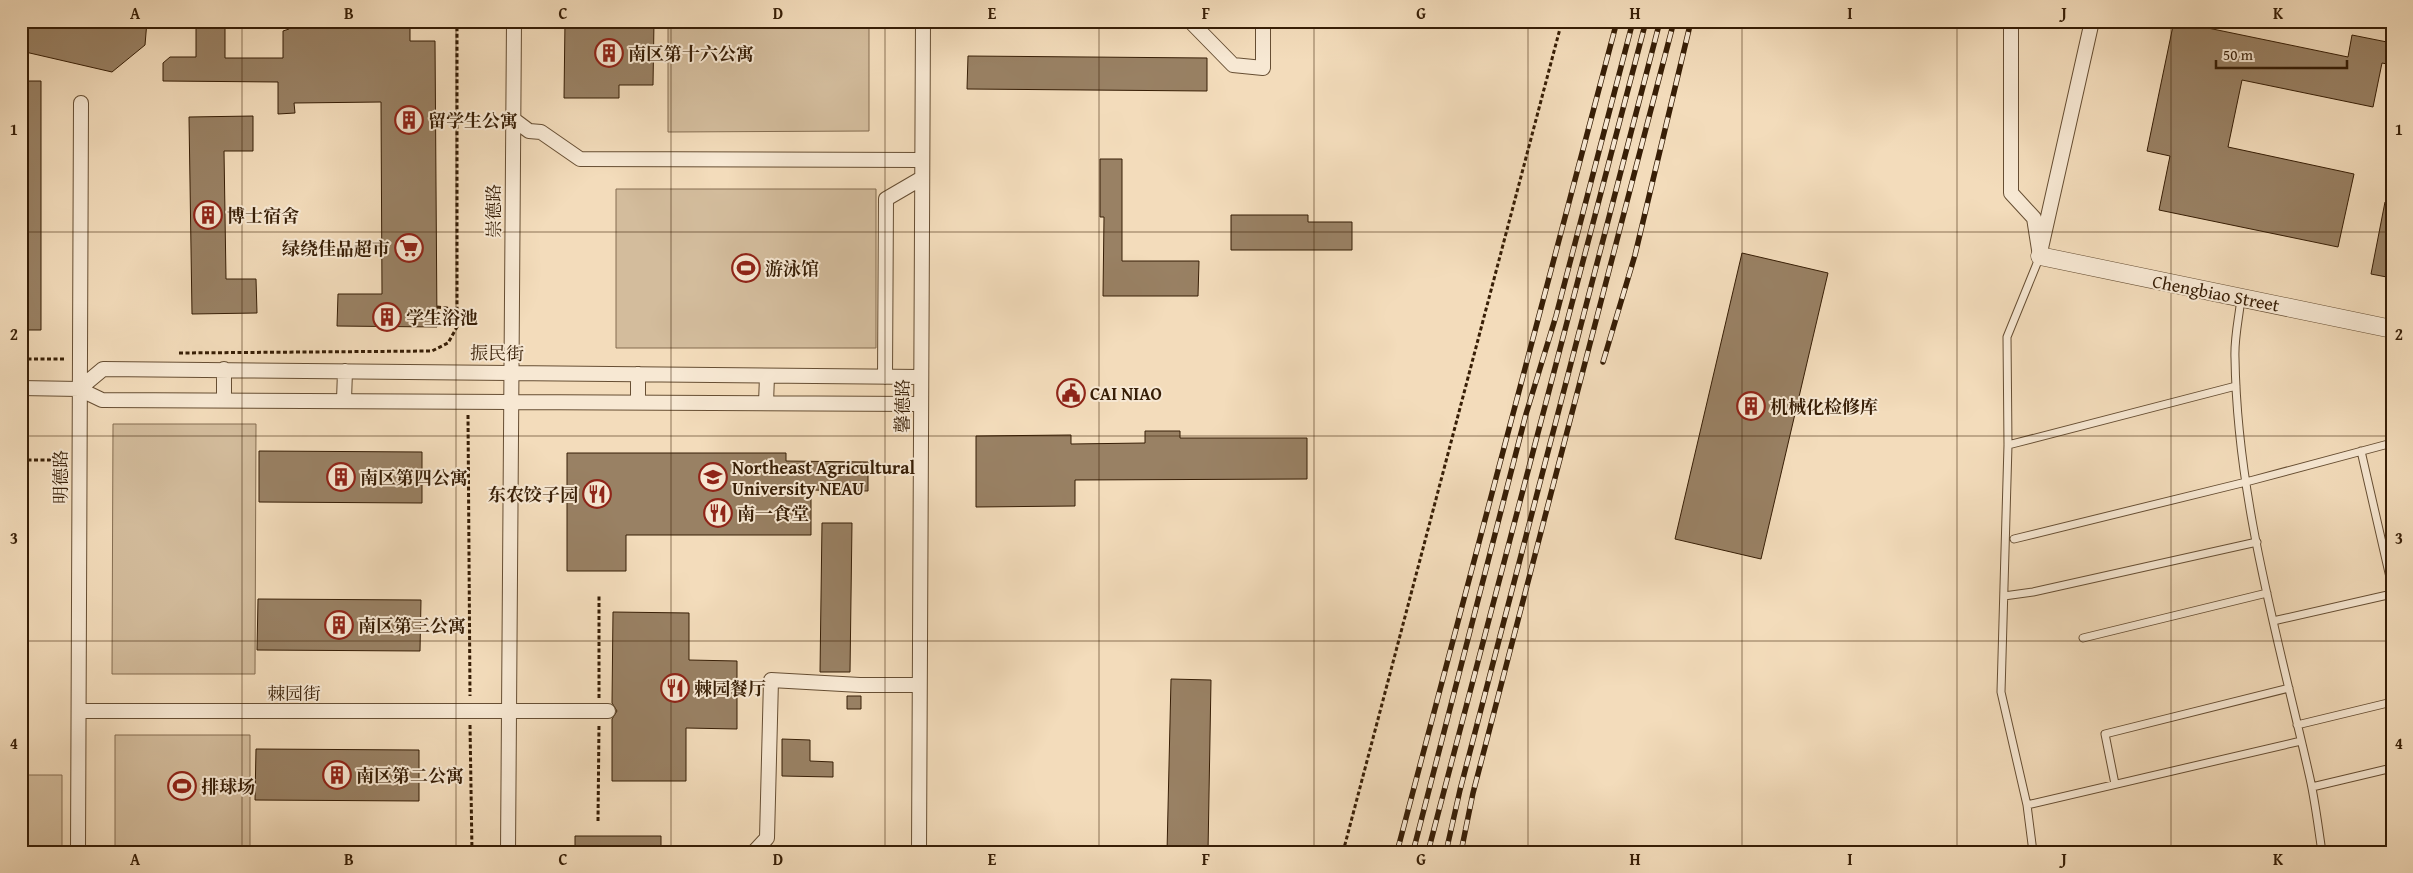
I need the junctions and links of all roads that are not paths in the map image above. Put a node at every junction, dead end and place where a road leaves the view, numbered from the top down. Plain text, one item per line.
1 (514, 21) edge
2 (922, 21) edge
3 (1190, 21) edge
4 (1263, 21) edge
5 (2011, 21) edge
6 (2092, 21) edge
7 (81, 103) dead end
8 (513, 118) junction
9 (922, 160) junction
10 (922, 178) junction
11 (2040, 256) junction
12 (2241, 298) junction
13 (2392, 329) edge
14 (224, 369) junction
15 (344, 371) junction
16 (511, 372) junction
17 (638, 374) junction
18 (767, 376) junction
19 (885, 377) junction
20 (920, 377) junction
21 (2236, 386) junction
22 (21, 388) edge
23 (79, 389) junction
24 (224, 400) junction
25 (344, 400) junction
26 (511, 401) junction
27 (638, 402) junction
28 (766, 403) junction
29 (920, 404) junction
30 (2392, 442) edge
31 (2008, 444) junction
32 (2361, 451) junction
33 (2246, 482) junction
34 (2014, 539) dead end
35 (2257, 542) junction
36 (2392, 586) edge
37 (2267, 593) junction
38 (2392, 594) edge
39 (2004, 596) junction
40 (2273, 621) junction
41 (2083, 638) dead end
42 (919, 685) junction
43 (2289, 688) junction
44 (2392, 702) edge
45 (79, 711) junction
46 (608, 711) dead end
47 (509, 712) junction
48 (2298, 725) junction
49 (2301, 741) junction
50 (2392, 768) edge
51 (2115, 784) junction
52 (2312, 787) junction
53 (2027, 804) junction
54 (78, 852) edge
55 (508, 852) edge
56 (754, 852) edge
57 (919, 852) edge
58 (2033, 852) edge
59 (2322, 852) edge

1 - 8 street, 崇德路
2 - 9 street, 馨德路
3 - 4 street
5 - 11 street
6 - 11 street
7 - 23 street, 明德路
8 - 9 street
8 - 16 street, 崇德路
9 - 10 street, 馨德路
10 - 19 street
10 - 20 street, 馨德路
11 - 12 street, Chengbiao Street
11 - 31 lane
12 - 13 street, Chengbiao Street
12 - 21 lane
14 - 15 street, 振民街
14 - 23 street, 振民街
14 - 24 street
15 - 16 street, 振民街
15 - 25 street
16 - 17 street, 振民街
16 - 26 street, 崇德路
17 - 18 street, 振民街
17 - 27 street
18 - 19 street, 振民街
18 - 28 street
19 - 20 street, 振民街
20 - 29 street, 馨德路
21 - 31 lane
21 - 33 lane
22 - 23 street
23 - 24 street
23 - 45 street, 明德路
24 - 25 street
25 - 26 street
26 - 27 street
26 - 47 street, 崇德路
27 - 28 street
28 - 29 street
29 - 42 street, 馨德路
30 - 32 lane
31 - 39 lane
32 - 33 lane
32 - 36 lane
33 - 34 lane
33 - 35 lane
35 - 37 lane
35 - 39 lane
37 - 40 lane
37 - 41 lane
38 - 40 lane
39 - 53 lane
40 - 43 lane
42 - 56 street
42 - 57 street, 馨德路
43 - 48 lane
43 - 51 lane
44 - 48 lane
45 - 47 street, 棘园街
45 - 54 street, 明德路
46 - 47 street, 棘园街
47 - 55 street, 崇德路
48 - 49 lane
49 - 51 lane
49 - 52 lane
50 - 52 lane
51 - 53 lane
52 - 59 lane
53 - 58 lane

